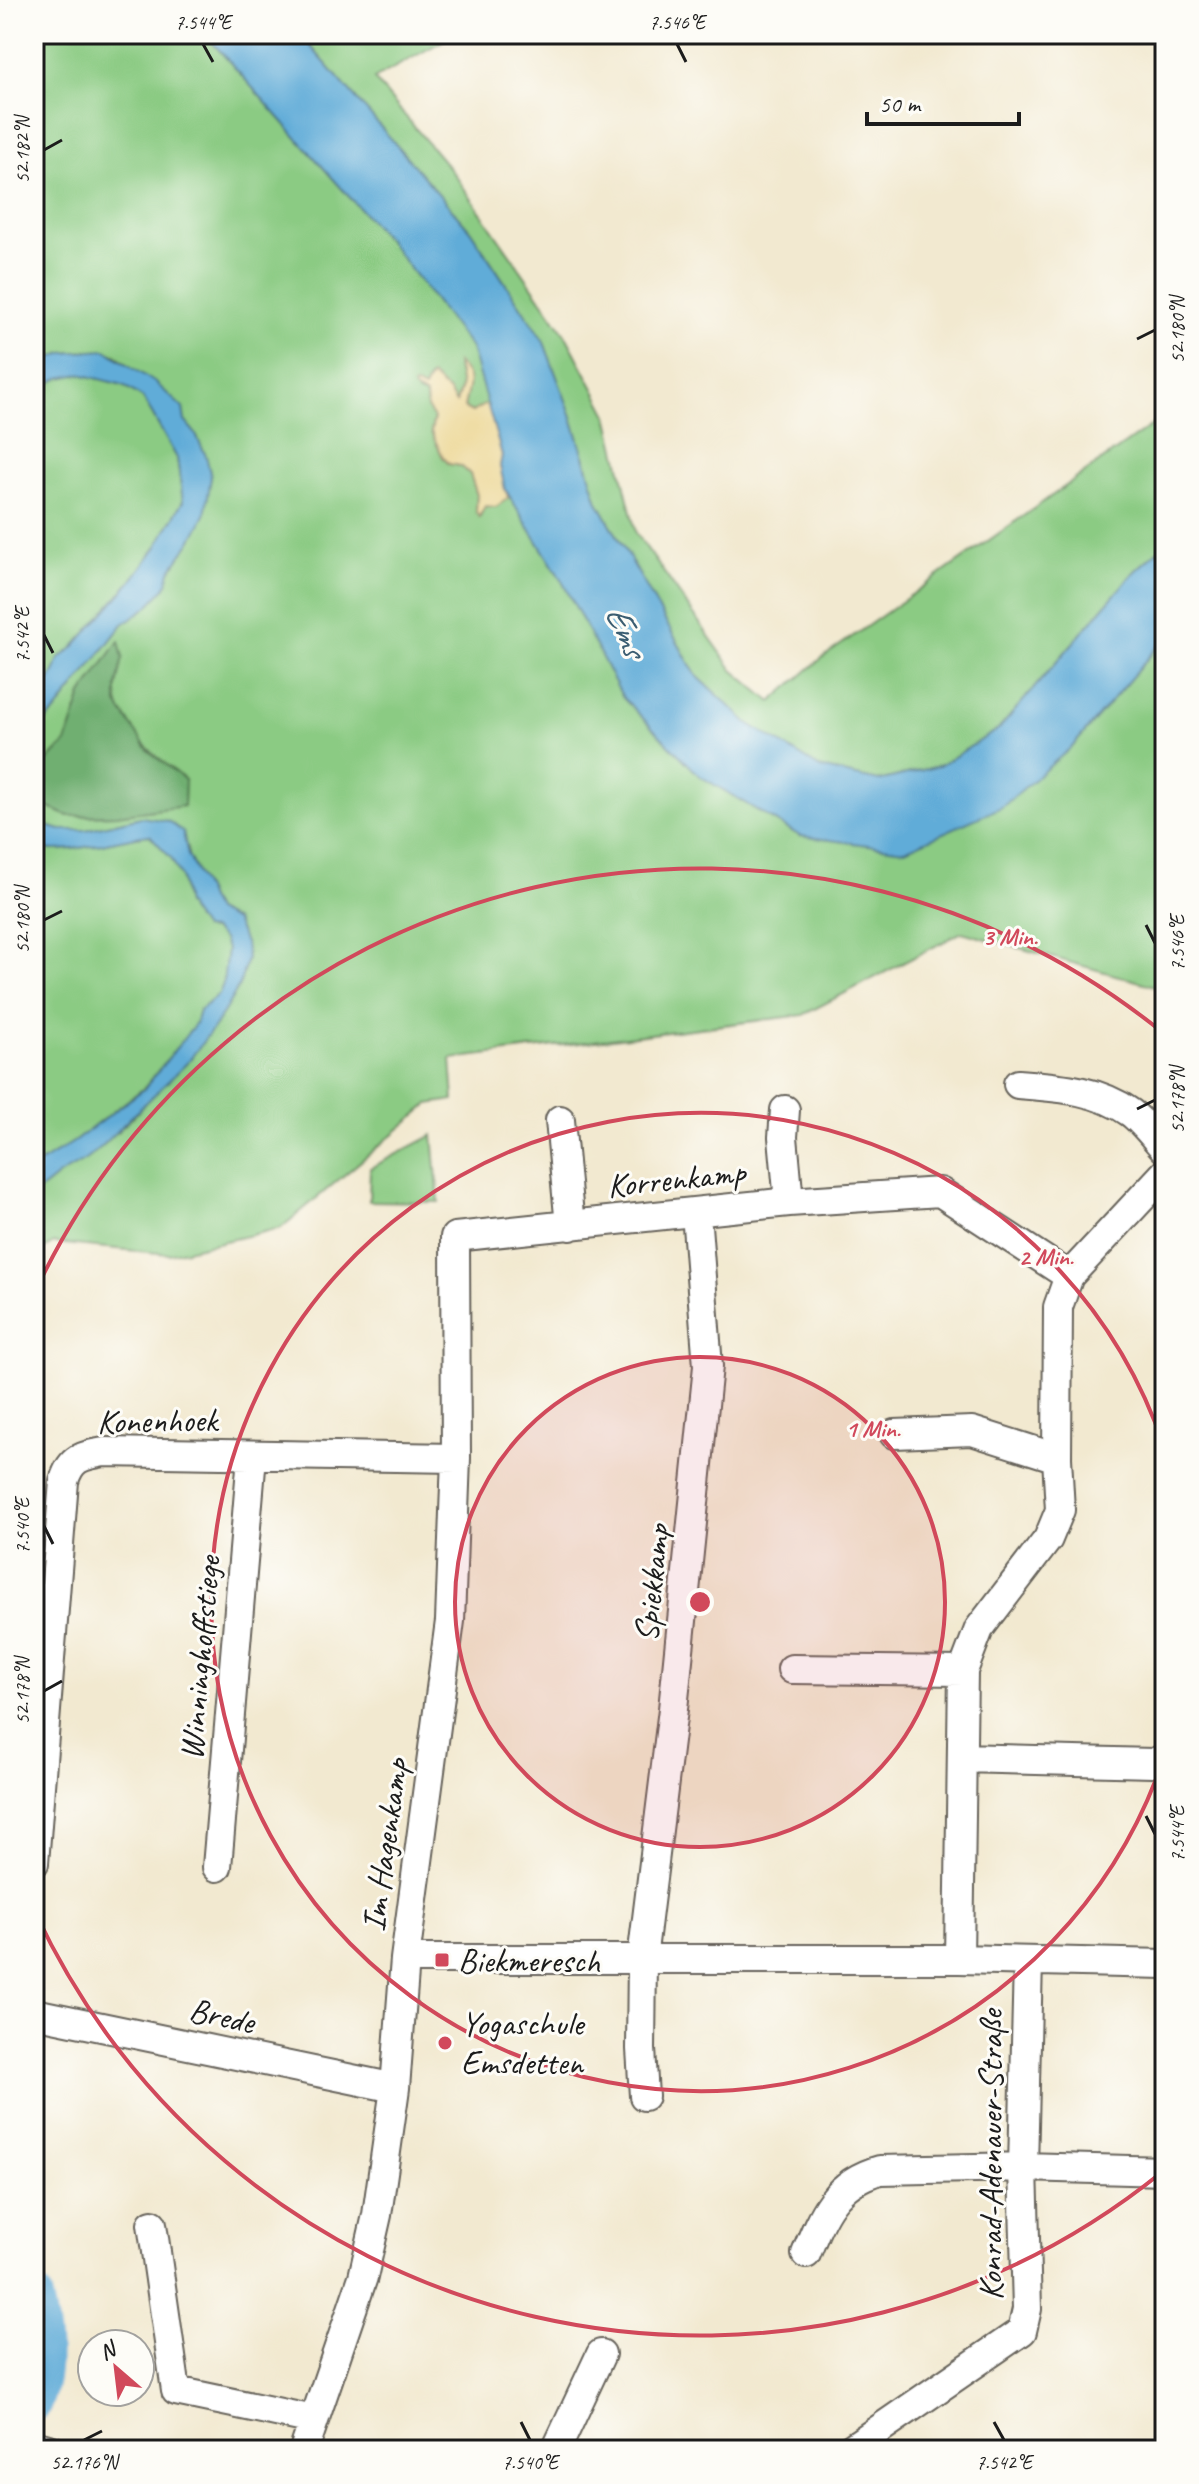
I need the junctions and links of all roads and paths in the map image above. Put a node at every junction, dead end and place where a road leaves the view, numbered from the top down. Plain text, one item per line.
1 (1018, 1084) dead end
2 (785, 1110) dead end
3 (560, 1120) dead end
4 (1165, 1149) edge
5 (1165, 1173) edge
6 (789, 1202) junction
7 (696, 1213) junction
8 (570, 1226) junction
9 (455, 1237) joint
10 (1069, 1276) junction
11 (894, 1434) dead end
12 (252, 1456) junction
13 (456, 1458) junction
14 (1057, 1458) junction
15 (792, 1669) dead end
16 (963, 1671) junction
17 (962, 1758) junction
18 (1165, 1758) edge
19 (34, 1863) edge
20 (217, 1867) dead end
21 (405, 1959) junction
22 (642, 1959) junction
23 (959, 1959) junction
24 (1028, 1961) junction
25 (1165, 1964) edge
26 (34, 2013) edge
27 (395, 2088) junction
28 (644, 2096) dead end
29 (1023, 2167) junction
30 (1165, 2171) edge
31 (152, 2224) dead end
32 (806, 2254) dead end
33 (601, 2354) dead end
34 (314, 2420) junction
35 (304, 2450) edge
36 (556, 2450) edge
37 (849, 2450) edge

1 - 4 street
2 - 6 street, Korrenkamp
3 - 8 street, Korrenkamp
5 - 10 street
6 - 7 street, Korrenkamp
6 - 10 street, Korrenkamp
7 - 8 street, Korrenkamp
7 - 22 street, Spiekkamp
8 - 9 street, Korrenkamp
9 - 13 street, Im Hagenkamp
10 - 14 street
11 - 14 street
12 - 13 street, Konenhoek
12 - 19 street, Konenhoek
12 - 20 street, Winninghoffstiege
13 - 21 street, Im Hagenkamp
14 - 16 street
15 - 16 street
16 - 17 street
17 - 18 street
17 - 23 street
21 - 22 street
21 - 27 street, Im Hagenkamp
22 - 23 street
22 - 28 street, Spiekkamp
23 - 24 street
24 - 25 street
24 - 29 street, Konrad-Adenauer-Straße
26 - 27 street, Brede
27 - 34 street, Im Hagenkamp
29 - 30 street
29 - 32 street
29 - 37 street, Konrad-Adenauer-Straße
31 - 34 street
33 - 36 street
34 - 35 street, Im Hagenkamp

